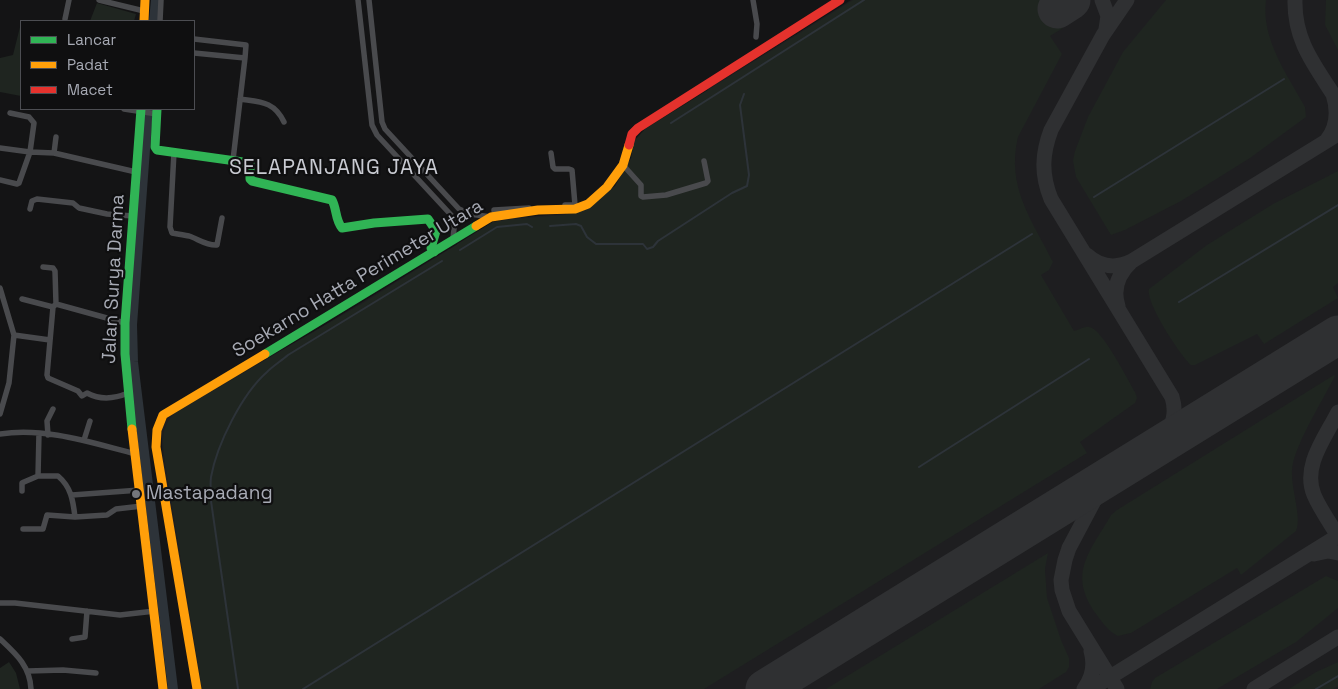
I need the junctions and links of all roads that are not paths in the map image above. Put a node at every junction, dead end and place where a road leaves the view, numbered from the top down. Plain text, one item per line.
1 (69, 0) edge
2 (99, 0) edge
3 (146, 0) edge
4 (161, 0) edge
5 (358, 0) edge
6 (369, 0) edge
7 (753, 0) edge
8 (836, 1) edge
9 (144, 10) junction
10 (65, 19) dead end
11 (144, 20) edge
12 (160, 20) edge
13 (756, 37) dead end
14 (195, 39) edge
15 (373, 40) junction
16 (363, 42) junction
17 (374, 49) junction
18 (364, 50) junction
19 (195, 52) edge
20 (245, 58) junction
21 (240, 99) junction
22 (142, 111) edge
23 (155, 112) edge
24 (10, 113) dead end
25 (284, 122) dead end
26 (56, 137) dead end
27 (0, 148) edge
28 (30, 152) junction
29 (174, 152) junction
30 (54, 153) junction
31 (551, 153) dead end
32 (233, 160) junction
33 (704, 161) dead end
34 (623, 165) junction
35 (136, 172) junction
36 (429, 176) junction
37 (0, 180) edge
38 (421, 183) junction
39 (575, 207) junction
40 (30, 209) dead end
41 (133, 216) junction
42 (493, 216) junction
43 (222, 218) dead end
44 (452, 240) junction
45 (434, 252) junction
46 (43, 267) dead end
47 (0, 288) edge
48 (22, 299) dead end
49 (54, 305) junction
50 (125, 323) junction
51 (14, 335) junction
52 (50, 340) junction
53 (128, 393) junction
54 (53, 409) dead end
55 (0, 414) edge
56 (90, 421) dead end
57 (39, 433) junction
58 (0, 434) edge
59 (48, 435) junction
60 (84, 440) junction
61 (136, 454) junction
62 (38, 476) junction
63 (140, 490) junction
64 (22, 491) dead end
65 (72, 495) junction
66 (142, 506) junction
67 (75, 517) junction
68 (23, 530) dead end
69 (0, 603) edge
70 (87, 611) junction
71 (155, 611) junction
72 (0, 639) edge
73 (72, 640) dead end
74 (28, 671) junction
75 (96, 673) dead end
76 (31, 689) edge
77 (163, 689) edge
78 (197, 689) edge

1 - 10 street
2 - 9 street
3 - 9 main road
4 - 12 street
5 - 16 street
6 - 15 street
7 - 13 street
8 - 34 main road
9 - 11 main road
14 - 20 street
15 - 16 street
15 - 17 street
16 - 18 street
17 - 18 street
17 - 36 street
18 - 38 street
19 - 20 street
20 - 21 street
21 - 25 street
21 - 32 street
22 - 23 street
22 - 35 main road, Jalan Surya Darma
23 - 29 main road
24 - 28 street
26 - 30 street
27 - 28 street
28 - 30 street
28 - 37 street
29 - 32 main road
29 - 43 street
30 - 35 street
31 - 39 street
32 - 45 main road
33 - 34 street
34 - 39 main road
35 - 41 main road, Jalan Surya Darma
36 - 38 street
36 - 42 street
38 - 44 street
39 - 42 main road, Soekarno Hatta Perimeter Utara
40 - 41 street
41 - 50 main road, Jalan Surya Darma
42 - 44 main road, Soekarno Hatta Perimeter Utara
44 - 45 main road, Soekarno Hatta Perimeter Utara
45 - 78 main road, Soekarno Hatta Perimeter Utara
46 - 49 street
47 - 51 street
48 - 49 street
49 - 50 street
49 - 52 street
50 - 53 main road, Jalan Surya Darma
51 - 52 street
51 - 55 street
52 - 53 street
53 - 61 main road, Jalan Surya Darma
54 - 59 street
56 - 60 street
57 - 58 street
57 - 59 street
57 - 62 street
59 - 60 street
60 - 61 street
61 - 63 main road, Jalan Surya Darma
62 - 64 street
62 - 65 street
63 - 65 street
63 - 66 main road, Jalan Surya Darma
65 - 67 street
66 - 67 street
66 - 71 main road, Jalan Surya Darma
67 - 68 street
69 - 70 street
70 - 71 street
70 - 73 street
71 - 77 main road, Jalan Surya Darma
72 - 74 street
74 - 75 street
74 - 76 street

